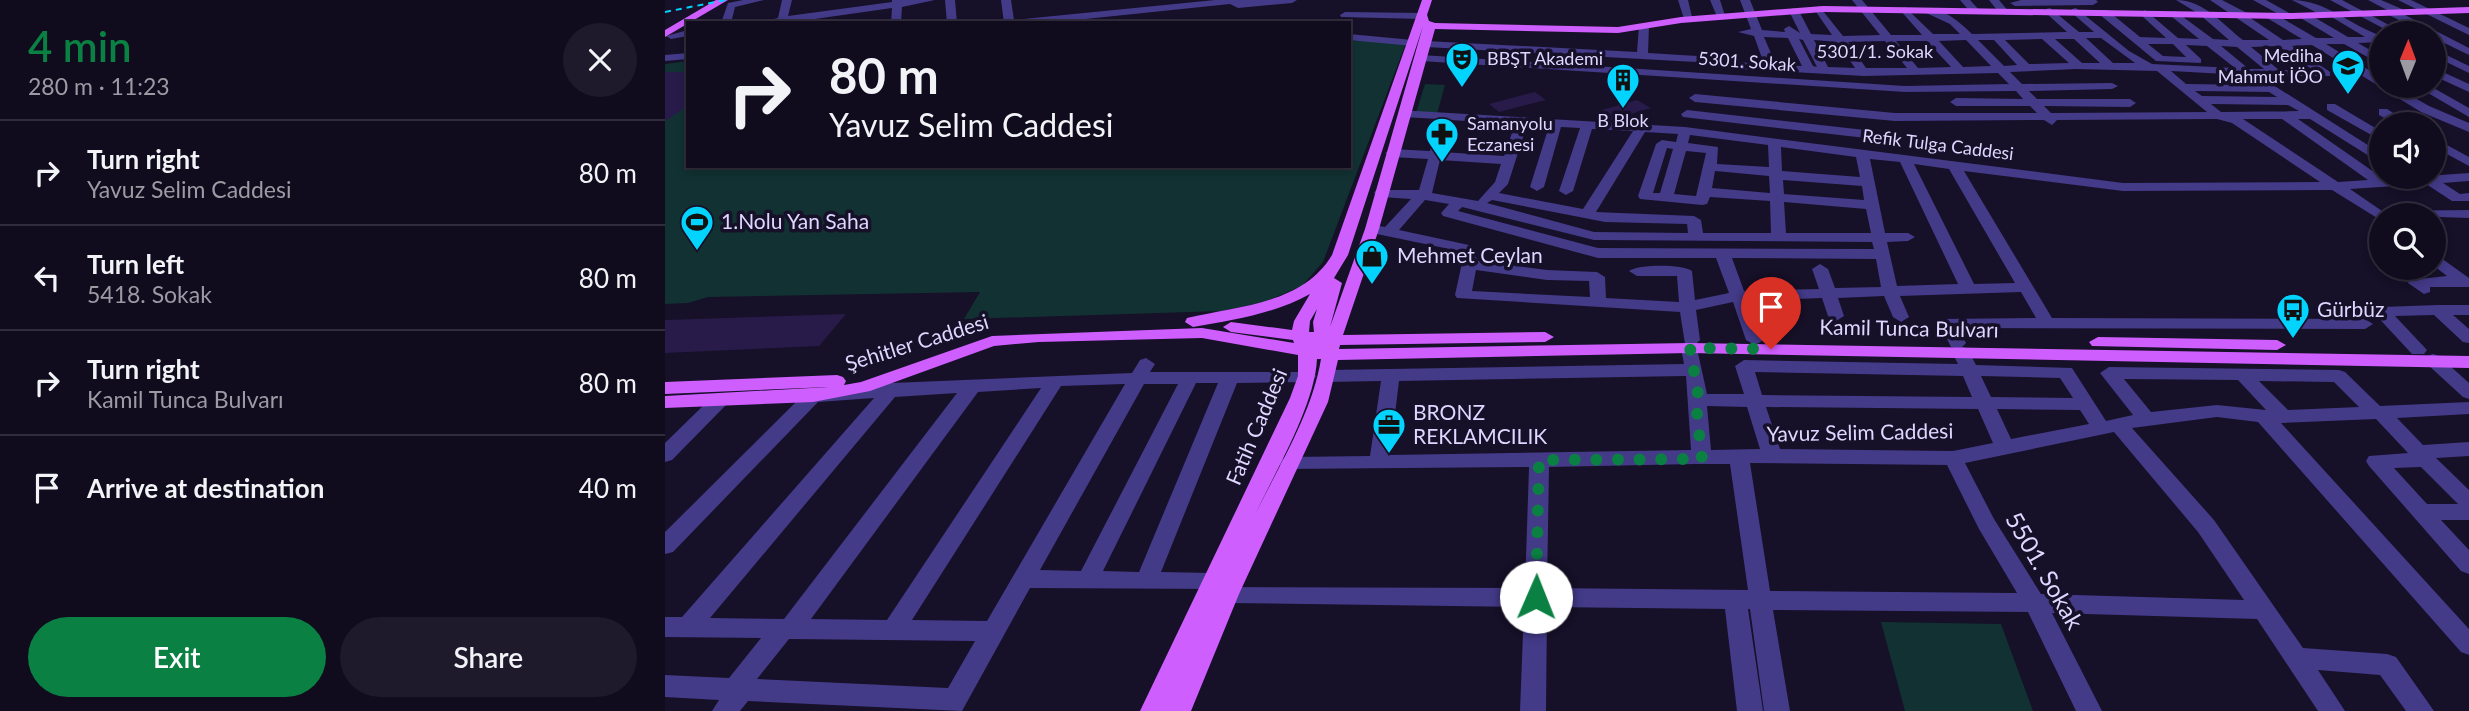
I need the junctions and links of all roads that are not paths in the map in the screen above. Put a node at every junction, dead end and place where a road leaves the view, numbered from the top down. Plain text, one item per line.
1 (759, 0) edge
2 (787, 0) edge
3 (843, 0) edge
4 (930, 0) edge
5 (950, 0) edge
6 (1006, 0) edge
7 (1110, 0) edge
8 (1291, 0) edge
9 (1352, 0) edge
10 (1427, 0) edge
11 (1436, 0) edge
12 (1683, 0) edge
13 (1715, 0) edge
14 (1745, 0) edge
15 (1783, 0) edge
16 (1891, 0) edge
17 (1965, 0) edge
18 (1994, 0) edge
19 (2181, 0) edge
20 (2215, 0) edge
21 (2258, 0) edge
22 (2298, 0) edge
23 (2335, 0) edge
24 (2373, 0) edge
25 (2403, 0) edge
26 (1203, 1) edge
27 (1238, 1) edge
28 (2014, 1) edge
29 (2091, 1) edge
30 (730, 2) edge
31 (897, 2) edge
32 (1156, 4) edge
33 (1860, 5) edge
34 (2424, 5) edge
35 (1820, 6) edge
36 (2050, 6) edge
37 (1932, 7) edge
38 (1901, 10) junction
39 (2076, 11) junction
40 (2466, 11) edge
41 (1110, 12) junction
42 (1789, 12) junction
43 (1976, 12) junction
44 (2004, 12) junction
45 (2024, 12) junction
46 (2107, 12) junction
47 (2395, 12) junction
48 (2145, 13) junction
49 (2362, 13) junction
50 (2175, 14) junction
51 (2205, 14) junction
52 (2330, 14) junction
53 (2242, 15) junction
54 (2303, 15) junction
55 (1751, 16) junction
56 (2271, 16) junction
57 (2289, 16) junction
58 (840, 17) edge
59 (1722, 17) junction
60 (1343, 19) edge
61 (1689, 19) junction
62 (695, 21) edge
63 (697, 21) edge
64 (726, 21) edge
65 (783, 21) edge
66 (896, 21) edge
67 (952, 21) edge
68 (1011, 21) edge
69 (1021, 21) edge
70 (1427, 21) junction
71 (2377, 21) edge
72 (2411, 21) edge
73 (686, 26) edge
74 (1644, 26) junction
75 (686, 27) edge
76 (1743, 32) dead end
77 (686, 33) edge
78 (2469, 33) edge
79 (1759, 34) junction
80 (2369, 34) edge
81 (2447, 34) edge
82 (1968, 35) junction
83 (2104, 35) junction
84 (667, 36) edge
85 (2045, 36) junction
86 (2077, 36) junction
87 (1351, 37) edge
88 (1792, 37) junction
89 (1929, 37) junction
90 (1997, 37) junction
91 (1807, 38) junction
92 (1889, 38) junction
93 (1838, 39) junction
94 (2137, 40) junction
95 (2369, 40) edge
96 (2175, 41) junction
97 (2345, 41) junction
98 (2447, 41) edge
99 (2210, 42) junction
100 (1579, 44) dead end
101 (2240, 44) junction
102 (2283, 44) junction
103 (2317, 44) junction
104 (1420, 48) junction
105 (1642, 52) junction
106 (2469, 52) edge
107 (2369, 55) edge
108 (686, 56) edge
109 (665, 58) edge
110 (2447, 59) edge
111 (1770, 67) junction
112 (2080, 67) junction
113 (2112, 67) junction
114 (1809, 69) junction
115 (1824, 69) junction
116 (1959, 69) junction
117 (2027, 69) junction
118 (1932, 70) junction
119 (2002, 70) junction
120 (2159, 70) junction
121 (1915, 71) junction
122 (2469, 71) edge
123 (1894, 72) junction
124 (2369, 72) edge
125 (1864, 73) junction
126 (2277, 74) junction
127 (2252, 75) junction
128 (2447, 76) edge
129 (1702, 77) junction
130 (2447, 79) edge
131 (2453, 79) junction
132 (1966, 81) dead end
133 (2469, 82) edge
134 (2108, 83) dead end
135 (2016, 84) junction
136 (2184, 87) junction
137 (1878, 88) junction
138 (1905, 89) junction
139 (2274, 89) junction
140 (2469, 89) edge
141 (1947, 90) junction
142 (1695, 98) junction
143 (2406, 98) edge
144 (2442, 98) edge
145 (2200, 100) junction
146 (2294, 101) junction
147 (1956, 102) junction
148 (2035, 103) junction
149 (2130, 103) dead end
150 (2331, 107) dead end
151 (1403, 113) junction
152 (2469, 113) edge
153 (1688, 114) junction
154 (2283, 114) junction
155 (2315, 115) junction
156 (1445, 116) junction
157 (2218, 116) junction
158 (1895, 117) junction
159 (1925, 117) junction
160 (1967, 117) junction
161 (2048, 117) junction
162 (1522, 120) junction
163 (1556, 122) junction
164 (1587, 124) junction
165 (1641, 128) junction
166 (1976, 128) dead end
167 (2011, 128) dead end
168 (2469, 128) edge
169 (2369, 129) edge
170 (1682, 131) junction
171 (1892, 137) junction
172 (1775, 143) junction
173 (1681, 146) junction
174 (2446, 149) edge
175 (2369, 151) edge
176 (1392, 153) junction
177 (1861, 154) junction
178 (1435, 155) junction
179 (1899, 159) junction
180 (1508, 160) junction
181 (2469, 162) edge
182 (1709, 167) junction
183 (1955, 167) junction
184 (1775, 174) junction
185 (2369, 174) edge
186 (2446, 177) edge
187 (2469, 177) edge
188 (1868, 181) junction
189 (2369, 185) edge
190 (2339, 186) junction
191 (1537, 187) dead end
192 (2446, 189) edge
193 (1566, 191) dead end
194 (1704, 192) junction
195 (1381, 194) junction
196 (1421, 194) junction
197 (1666, 198) junction
198 (1685, 199) junction
199 (1776, 199) junction
200 (1485, 201) junction
201 (1458, 203) junction
202 (1873, 205) junction
203 (2369, 208) edge
204 (2465, 209) edge
205 (2446, 211) edge
206 (1587, 215) junction
207 (1694, 220) junction
208 (1380, 230) junction
209 (1696, 237) junction
210 (1908, 237) dead end
211 (1779, 238) junction
212 (1879, 239) junction
213 (1722, 253) junction
214 (1340, 254) junction
215 (1882, 254) junction
216 (1470, 265) junction
217 (2446, 266) edge
218 (1820, 269) dead end
219 (1637, 271) dead end
220 (2464, 278) edge
221 (2026, 287) junction
222 (1968, 288) junction
223 (2424, 289) dead end
224 (1890, 291) junction
225 (1829, 294) junction
226 (1738, 296) junction
227 (1598, 302) junction
228 (1687, 307) junction
229 (2438, 310) junction
230 (2469, 310) edge
231 (1836, 316) dead end
232 (1901, 317) dead end
233 (1193, 322) junction
234 (2182, 322) junction
235 (2047, 323) junction
236 (2364, 324) dead end
237 (2469, 338) edge
238 (1755, 340) junction
239 (2198, 342) junction
240 (1690, 344) junction
241 (1959, 348) junction
242 (1319, 351) junction
243 (2469, 353) edge
244 (2214, 355) junction
245 (2425, 355) junction
246 (2469, 362) edge
247 (1692, 370) junction
248 (1142, 371) junction
249 (1970, 372) junction
250 (1391, 375) junction
251 (2237, 375) junction
252 (1230, 377) junction
253 (1190, 378) junction
254 (1055, 381) junction
255 (974, 385) junction
256 (665, 388) edge
257 (892, 389) junction
258 (2469, 393) edge
259 (813, 396) junction
260 (720, 400) junction
261 (1699, 400) junction
262 (1755, 400) junction
263 (665, 402) edge
264 (1984, 402) junction
265 (2084, 404) junction
266 (2469, 408) edge
267 (2378, 413) junction
268 (2274, 417) junction
269 (2146, 419) junction
270 (2109, 425) junction
271 (2004, 446) junction
272 (2469, 449) edge
273 (665, 455) edge
274 (1772, 456) junction
275 (2423, 456) junction
276 (1739, 458) junction
277 (1953, 458) junction
278 (1702, 459) junction
279 (1539, 460) junction
280 (1379, 462) junction
281 (1289, 464) junction
282 (2469, 502) edge
283 (2422, 512) junction
284 (2469, 512) edge
285 (665, 546) edge
286 (2469, 565) edge
287 (1024, 579) junction
288 (1088, 579) junction
289 (1147, 580) junction
290 (1221, 588) junction
291 (1536, 597) junction
292 (1735, 600) junction
293 (1762, 600) junction
294 (2035, 603) junction
295 (2264, 610) junction
296 (676, 627) edge
297 (787, 629) junction
298 (893, 629) junction
299 (993, 631) junction
300 (2469, 645) edge
301 (2296, 658) junction
302 (665, 686) edge
303 (734, 697) edge
304 (839, 703) edge
305 (951, 706) edge
306 (1153, 711) edge
307 (1178, 711) edge
308 (1532, 711) edge
309 (1750, 711) edge
310 (1777, 711) edge
311 (2089, 711) edge
312 (2332, 711) edge
313 (2421, 711) edge

1 - 30 street
2 - 65 street
3 - 58 street
4 - 31 street
5 - 67 street
6 - 68 street
7 - 41 street
8 - 27 street
9 - 60 street
10 - 70 main road
11 - 70 main road
12 - 61 street
13 - 59 street
14 - 55 street
15 - 42 street
16 - 38 street
17 - 43 street
18 - 44 street
19 - 51 street
20 - 53 street
21 - 57 street
22 - 52 street
23 - 49 street
24 - 47 street
25 - 34 street
26 - 27 street
26 - 32 street
28 - 36 street
28 - 45 street
29 - 36 street
29 - 46 street
30 - 62 main road
30 - 63 main road
30 - 64 street
31 - 58 street
31 - 66 street
32 - 41 street
33 - 35 main road
33 - 38 main road
33 - 92 street
34 - 40 main road
34 - 47 main road
34 - 78 street
35 - 42 main road
35 - 93 street
36 - 39 main road
36 - 45 main road
36 - 86 street
37 - 38 main road
37 - 43 main road
37 - 82 street
38 - 89 street
39 - 46 main road
39 - 83 street
41 - 69 street
42 - 55 main road
42 - 88 street
42 - 91 street
43 - 44 main road
44 - 45 main road
46 - 48 main road
46 - 94 street
47 - 49 main road
47 - 72 street
48 - 50 main road
48 - 96 street
49 - 52 main road
49 - 71 street
50 - 51 main road
50 - 99 street
51 - 53 main road
51 - 101 street
52 - 54 main road
52 - 80 street
53 - 56 main road
53 - 102 street
54 - 57 main road
54 - 97 street
55 - 59 main road
55 - 79 street
56 - 57 main road
56 - 103 street
58 - 65 street
59 - 61 main road
60 - 70 street
61 - 74 main road
70 - 74 main road
70 - 104 main road
73 - 84 main road
74 - 105 street
75 - 84 main road
76 - 79 street
77 - 84 street
78 - 81 street
79 - 88 street
79 - 111 street
82 - 89 street
82 - 90 street
82 - 119 street
83 - 86 street
83 - 120 street
85 - 86 street
85 - 90 street
85 - 112 street
86 - 113 street
87 - 104 street
88 - 91 street
88 - 114 street
89 - 92 street
89 - 116 street
90 - 117 street
91 - 93 street
91 - 115 street
92 - 93 street
92 - 121 street
93 - 125 street
94 - 96 street
94 - 96 street
95 - 97 street
96 - 99 street
97 - 103 street
97 - 107 street
98 - 106 street
99 - 101 street
99 - 127 street
100 - 105 street
101 - 102 street
101 - 126 street
102 - 103 street
102 - 126 street
103 - 124 street
104 - 105 street, 5301/1. Sokak
104 - 129 street, 5301. Sokak
104 - 151 main road
104 - 214 main road
105 - 111 street, 5301/1. Sokak
108 - 109 street
110 - 122 street
111 - 114 street, 5301/1. Sokak
112 - 113 street, 5301/1. Sokak
112 - 117 street, 5301/1. Sokak
113 - 120 street, 5301/1. Sokak
114 - 115 street, 5301/1. Sokak
115 - 125 street, 5301/1. Sokak
116 - 118 street, 5301/1. Sokak
116 - 119 street, 5301/1. Sokak
117 - 119 street, 5301/1. Sokak
118 - 121 street, 5301/1. Sokak
118 - 141 street
119 - 135 street
120 - 127 street, 5301/1. Sokak
120 - 136 street
121 - 123 street, 5301/1. Sokak
123 - 125 street, 5301/1. Sokak
123 - 138 street
126 - 127 street
127 - 139 street
128 - 131 street
129 - 137 street, 5301. Sokak
129 - 142 street
130 - 131 street
131 - 133 street
131 - 140 street
132 - 135 street
134 - 135 street
135 - 141 street, 5301. Sokak
135 - 148 street
136 - 139 street
136 - 145 street
137 - 138 street, 5301. Sokak
137 - 158 street
138 - 141 street, 5301. Sokak
138 - 159 street
139 - 146 street
141 - 147 street
142 - 153 street
142 - 158 street
143 - 168 street
144 - 152 street
145 - 146 street
145 - 157 street
146 - 155 street
147 - 148 street
147 - 160 street
148 - 149 street
148 - 161 street
150 - 169 street
151 - 156 street, Refik Tulga Caddesi
151 - 176 main road
153 - 170 street
153 - 171 street
154 - 155 street
154 - 157 street
154 - 185 street
155 - 175 street
156 - 162 street, Refik Tulga Caddesi
156 - 178 street
157 - 161 street
157 - 190 street
158 - 159 street
158 - 171 street
159 - 160 street
160 - 161 street
160 - 166 street
161 - 167 street
162 - 163 street, Refik Tulga Caddesi
162 - 180 street
163 - 164 street, Refik Tulga Caddesi
163 - 191 street
164 - 165 street, Refik Tulga Caddesi
164 - 193 street
165 - 170 street, Refik Tulga Caddesi
165 - 206 street
170 - 172 street, Refik Tulga Caddesi
170 - 173 street
171 - 179 street
172 - 177 street, Refik Tulga Caddesi
172 - 184 street
173 - 182 street
173 - 197 street
173 - 197 street
174 - 181 street
176 - 178 street
176 - 195 main road
177 - 179 street, Refik Tulga Caddesi
177 - 188 street
178 - 180 street
178 - 196 street
179 - 183 street, Refik Tulga Caddesi
179 - 222 street
180 - 200 street
182 - 184 street
182 - 194 street
183 - 190 street, Refik Tulga Caddesi
183 - 221 street
184 - 188 street
184 - 199 street
186 - 187 street
188 - 202 street
189 - 190 street, Refik Tulga Caddesi
190 - 203 street
192 - 204 street
194 - 198 street
194 - 199 street
195 - 196 street
195 - 208 main road
196 - 201 street
196 - 208 street
197 - 198 street
198 - 207 street
199 - 202 street
199 - 211 street
200 - 201 street
200 - 206 street
200 - 209 street
201 - 213 street
202 - 212 street
204 - 205 street
206 - 207 street
207 - 209 street
208 - 216 street
208 - 242 main road
209 - 211 street
210 - 212 street
211 - 212 street
212 - 215 street
213 - 215 street
213 - 226 street
214 - 233 main road
214 - 242 main road
215 - 224 street
216 - 227 street
216 - 227 street
217 - 220 street
218 - 225 street
219 - 228 street
220 - 223 street
221 - 222 street
221 - 235 street
222 - 224 street
224 - 225 street
224 - 232 street
225 - 226 street
225 - 231 street
226 - 228 street
226 - 238 street
227 - 228 street
228 - 240 street
229 - 230 street
229 - 237 street
229 - 245 street
233 - 242 main road, Şehitler Caddesi
233 - 256 main road, Şehitler Caddesi
234 - 235 street
234 - 236 street
234 - 239 street
235 - 241 street
238 - 240 main road, Kamil Tunca Bulvarı
238 - 241 main road, Kamil Tunca Bulvarı
239 - 241 main road, Kamil Tunca Bulvarı
239 - 245 main road, Kamil Tunca Bulvarı
240 - 241 main road, Kamil Tunca Bulvarı
240 - 242 main road, Kamil Tunca Bulvarı
240 - 247 street
241 - 244 main road, Kamil Tunca Bulvarı
241 - 249 street
242 - 250 street
242 - 252 street
242 - 259 main road, Şehitler Caddesi
242 - 281 main road
242 - 290 main road, Fatih Caddesi
243 - 245 main road, Kamil Tunca Bulvarı
244 - 245 main road, Kamil Tunca Bulvarı
244 - 251 street
245 - 246 main road, Kamil Tunca Bulvarı
245 - 258 street
247 - 250 street
247 - 261 street
248 - 253 street
248 - 254 street
248 - 287 street
249 - 262 street
249 - 264 street
249 - 265 street
250 - 280 street
251 - 267 street
251 - 268 street
251 - 269 street
252 - 253 street
252 - 289 street
253 - 288 street
254 - 255 street
254 - 298 street
255 - 257 street
255 - 297 street
257 - 259 street
257 - 296 street
259 - 260 main road, Şehitler Caddesi
259 - 285 street
260 - 263 main road, Şehitler Caddesi
260 - 273 street
261 - 262 street
261 - 278 street
262 - 264 street
262 - 274 street
264 - 265 street
264 - 271 street
265 - 270 street
266 - 267 street, Yavuz Selim Caddesi
267 - 268 street, Yavuz Selim Caddesi
267 - 275 street
268 - 269 street, Yavuz Selim Caddesi
268 - 300 street
269 - 270 street, Yavuz Selim Caddesi
270 - 271 street, Yavuz Selim Caddesi
270 - 295 street
271 - 277 street, Yavuz Selim Caddesi
272 - 275 street
274 - 276 street, Yavuz Selim Caddesi
274 - 277 street, Yavuz Selim Caddesi
275 - 282 street
275 - 283 street
276 - 278 street, Yavuz Selim Caddesi
276 - 293 street
277 - 294 street, 5501. Sokak
278 - 279 street, Yavuz Selim Caddesi
279 - 280 street, Yavuz Selim Caddesi
279 - 291 street
280 - 281 street, Yavuz Selim Caddesi
281 - 290 main road
283 - 284 street
283 - 286 street
287 - 288 street
287 - 299 street
288 - 289 street
289 - 290 street
290 - 291 street
290 - 306 main road, Fatih Caddesi
290 - 307 main road
291 - 292 street
291 - 308 street
292 - 293 street
292 - 309 street
293 - 294 street
293 - 310 street
294 - 295 street
294 - 311 street, 5501. Sokak
295 - 301 street
296 - 297 street
297 - 298 street
297 - 303 street
298 - 299 street
299 - 305 street
301 - 312 street
301 - 313 street
302 - 303 street
303 - 304 street
304 - 305 street

